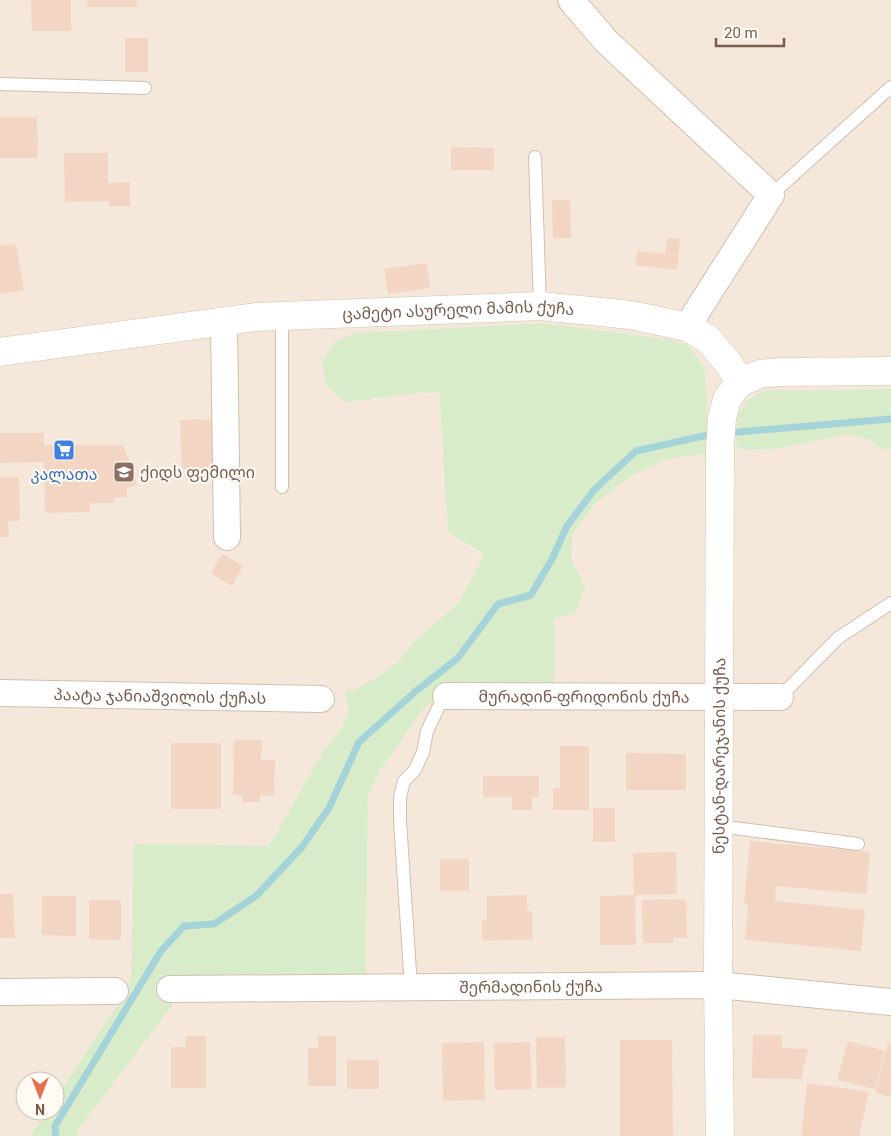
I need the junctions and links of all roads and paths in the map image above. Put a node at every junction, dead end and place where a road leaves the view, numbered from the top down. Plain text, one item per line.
1 (571, 0) edge
2 (0, 84) edge
3 (891, 87) edge
4 (145, 88) dead end
5 (535, 157) dead end
6 (770, 196) junction
7 (540, 306) junction
8 (282, 316) junction
9 (224, 322) junction
10 (687, 327) junction
11 (0, 352) edge
12 (891, 371) edge
13 (740, 382) junction
14 (282, 487) dead end
15 (227, 537) dead end
16 (891, 603) edge
17 (0, 693) edge
18 (446, 696) joint
19 (780, 697) joint
20 (719, 698) junction
21 (321, 700) dead end
22 (718, 826) junction
23 (858, 844) dead end
24 (718, 985) junction
25 (411, 987) junction
26 (170, 989) dead end
27 (115, 990) dead end
28 (0, 992) edge
29 (891, 1002) edge
30 (720, 1136) edge

1 - 6 street
2 - 4 lane
3 - 6 lane
5 - 7 lane
6 - 10 street
7 - 8 street, ცამეტი ასურელი მამის ქუჩა
7 - 10 street, ცამეტი ასურელი მამის ქუჩა
8 - 9 street, ცამეტი ასურელი მამის ქუჩა
8 - 14 lane
9 - 11 street, ცამეტი ასურელი მამის ქუჩა
9 - 15 street
10 - 13 street, ცამეტი ასურელი მამის ქუჩა
12 - 13 street
13 - 20 street, ნესტან-დარეჯანის ქუჩა
16 - 19 lane
17 - 21 street, პაატა ჯანიაშვილის ქუჩას
18 - 20 street, მურადინ-ფრიდონის ქუჩა
18 - 25 lane
19 - 20 street, მურადინ-ფრიდონის ქუჩა
20 - 22 street, ნესტან-დარეჯანის ქუჩა
22 - 23 lane
22 - 24 street, ნესტან-დარეჯანის ქუჩა
24 - 25 street, შერმადინის ქუჩა
24 - 29 street, შერმადინის ქუჩა
24 - 30 street, ნესტან-დარეჯანის ქუჩა
25 - 26 street, შერმადინის ქუჩა
27 - 28 street

